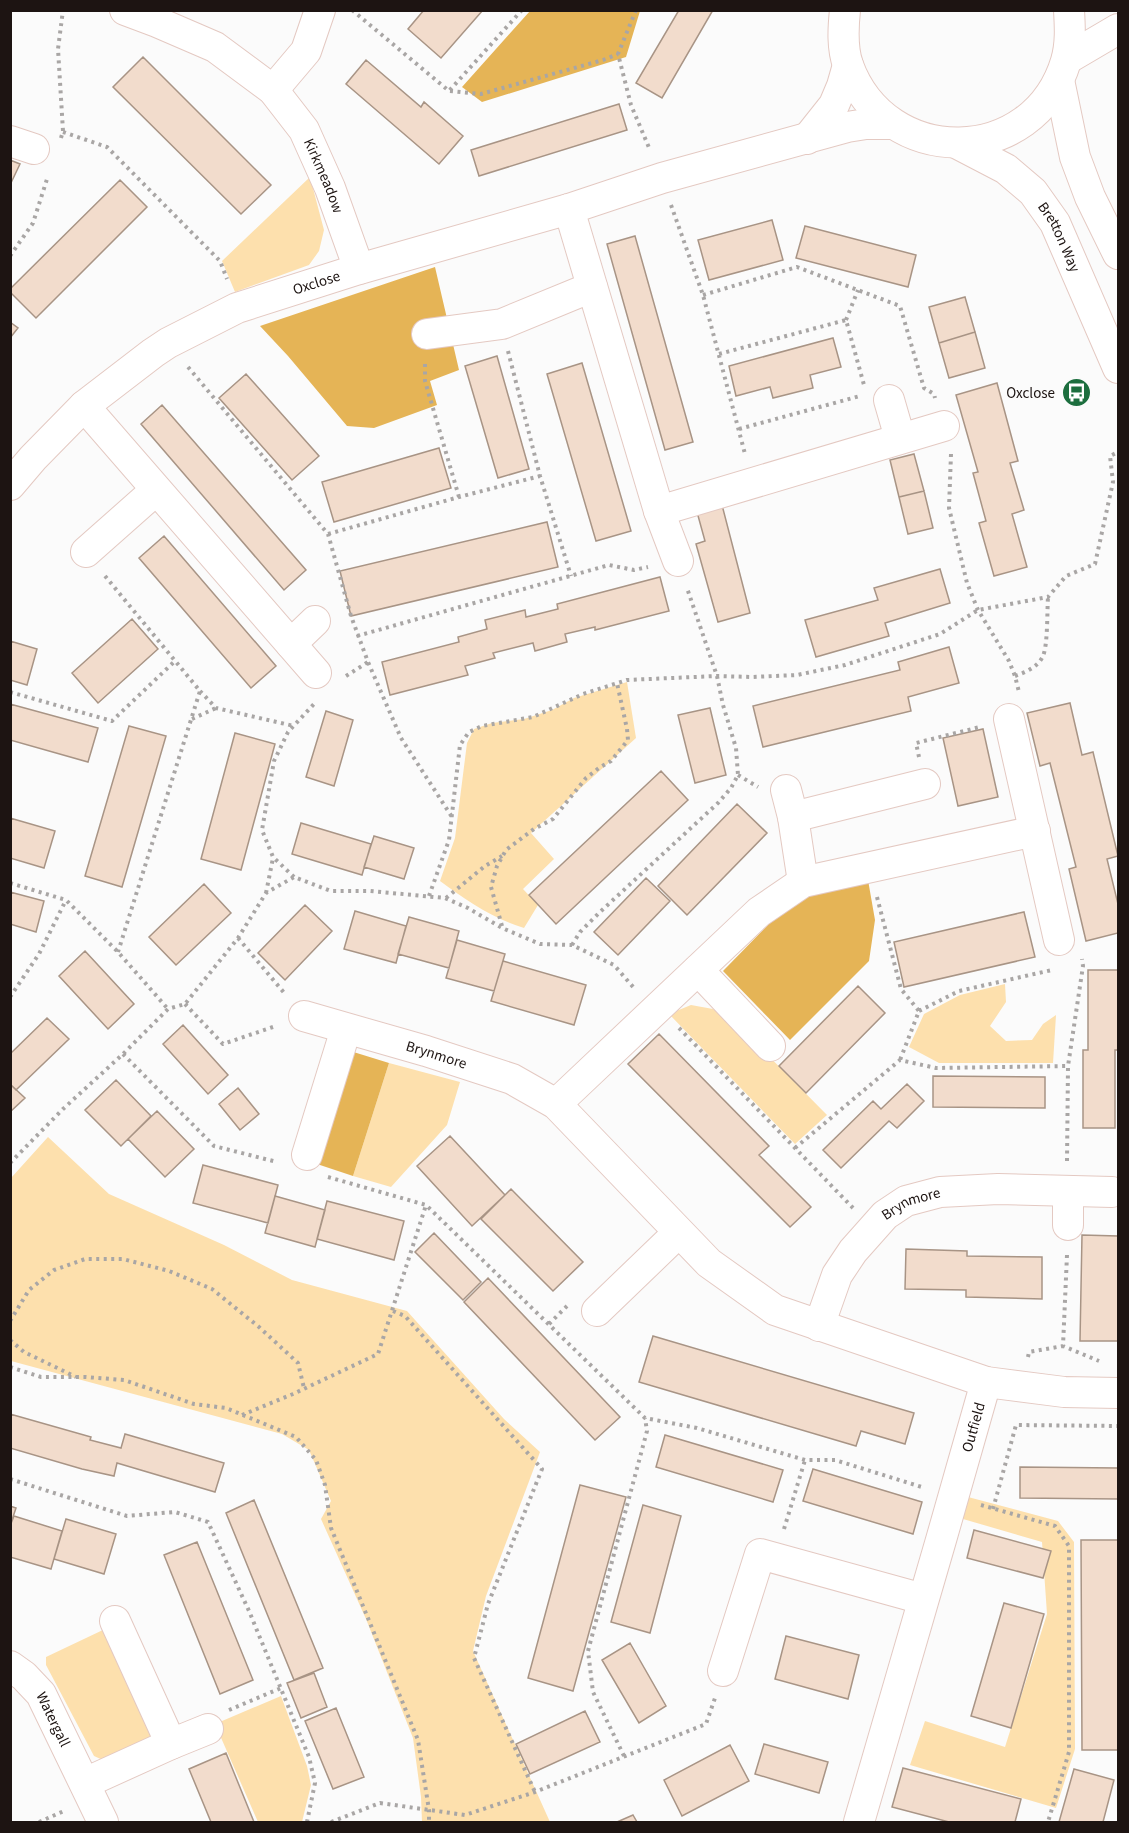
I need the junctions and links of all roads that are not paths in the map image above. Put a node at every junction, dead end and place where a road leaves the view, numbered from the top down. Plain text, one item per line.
1 (125, 10) edge
2 (320, 10) edge
3 (845, 10) edge
4 (1069, 10) edge
5 (1101, 10) edge
6 (1119, 14) edge
7 (1119, 29) edge
8 (848, 65) junction
9 (1063, 69) junction
10 (273, 90) junction
11 (892, 124) junction
12 (807, 139) junction
13 (958, 144) junction
14 (569, 209) junction
15 (1119, 254) edge
16 (359, 269) junction
17 (592, 287) junction
18 (427, 334) road end
19 (1119, 368) edge
20 (890, 400) dead end
21 (84, 406) junction
22 (944, 426) dead end
23 (900, 438) junction
24 (10, 485) edge
25 (156, 490) junction
26 (659, 511) junction
27 (86, 552) road end
28 (678, 561) road end
29 (315, 621) dead end
30 (291, 644) junction
31 (324, 685) road end
32 (1009, 719) road end
33 (925, 784) road end
34 (1035, 831) junction
35 (803, 882) junction
36 (1059, 955) road end
37 (698, 970) junction
38 (304, 1016) road end
39 (346, 1029) junction
40 (770, 1046) dead end
41 (556, 1104) junction
42 (303, 1164) road end
43 (1068, 1191) junction
44 (1112, 1192) dead end
45 (1068, 1225) road end
46 (678, 1233) junction
47 (597, 1311) dead end
48 (819, 1326) junction
49 (986, 1382) junction
50 (1119, 1393) edge
51 (923, 1599) junction
52 (115, 1621) dead end
53 (10, 1666) edge
54 (723, 1671) road end
55 (208, 1729) road end
56 (171, 1744) junction
57 (85, 1783) junction
58 (103, 1822) edge
59 (859, 1822) edge

1 - 10 street, Kirkmeadow
2 - 10 street
3 - 8 street
4 - 9 street
5 - 6 street
7 - 9 street
8 - 11 street
8 - 12 street
9 - 13 street
9 - 15 street
10 - 16 street, Kirkmeadow
11 - 12 street, Oxclose
11 - 13 street
12 - 14 street, Oxclose
13 - 19 street, Bretton Way
14 - 16 street, Oxclose
14 - 17 street
16 - 21 street, Oxclose
17 - 18 street
17 - 26 street
20 - 23 street
21 - 24 street, Oxclose
21 - 25 street
22 - 23 street
23 - 26 street
25 - 27 street
25 - 30 street
26 - 28 street
29 - 30 street
30 - 31 street
32 - 34 street
33 - 35 street
34 - 35 street
34 - 36 street
35 - 37 street
37 - 40 street
37 - 41 street
38 - 39 street, Brynmore
39 - 41 street, Brynmore
39 - 42 street
41 - 46 street, Brynmore
43 - 44 street, Brynmore
43 - 45 street
43 - 48 street, Brynmore
46 - 47 street
46 - 48 street, Brynmore
48 - 49 street, Brynmore
49 - 50 street, Outfield
49 - 51 street, Outfield
51 - 54 street
51 - 59 street, Outfield
52 - 56 street
53 - 57 street, Watergall
55 - 56 street
56 - 57 street
57 - 58 street, Watergall

